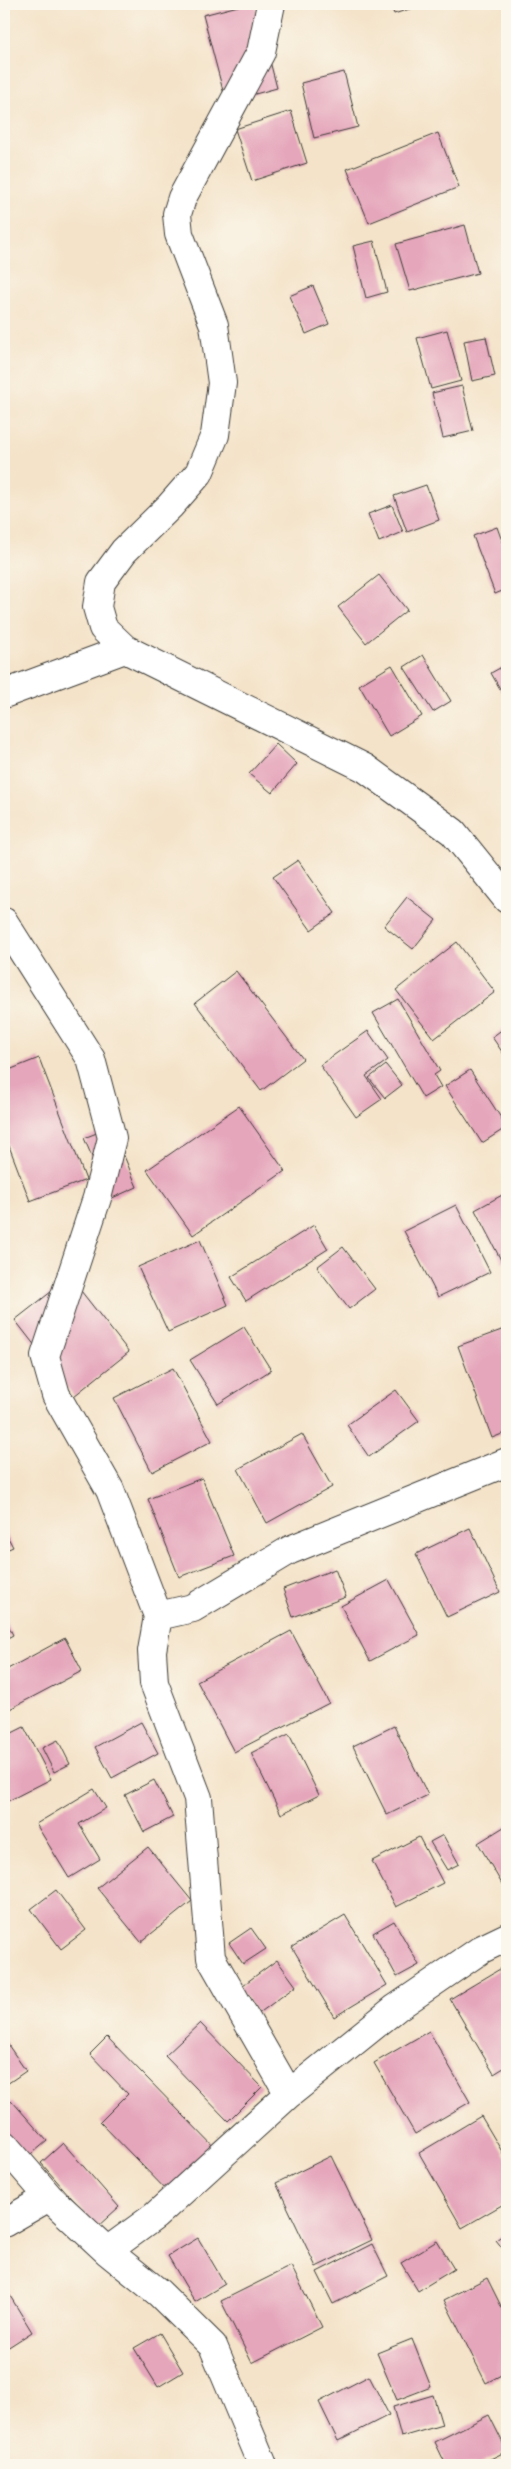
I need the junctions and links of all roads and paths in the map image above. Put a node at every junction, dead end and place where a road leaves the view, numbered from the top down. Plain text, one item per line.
1 (272, 4) edge
2 (125, 649) junction
3 (4, 694) edge
4 (507, 900) edge
5 (4, 922) edge
6 (507, 1462) edge
7 (158, 1616) junction
8 (507, 1938) edge
9 (289, 2094) junction
10 (4, 2145) edge
11 (49, 2197) junction
12 (4, 2223) edge
13 (108, 2251) junction
14 (263, 2465) edge

1 - 2 street
2 - 3 street
2 - 4 street
5 - 7 street
6 - 7 street
7 - 9 street
8 - 9 street
9 - 13 street
10 - 11 street
11 - 12 street
11 - 13 street
13 - 14 street

